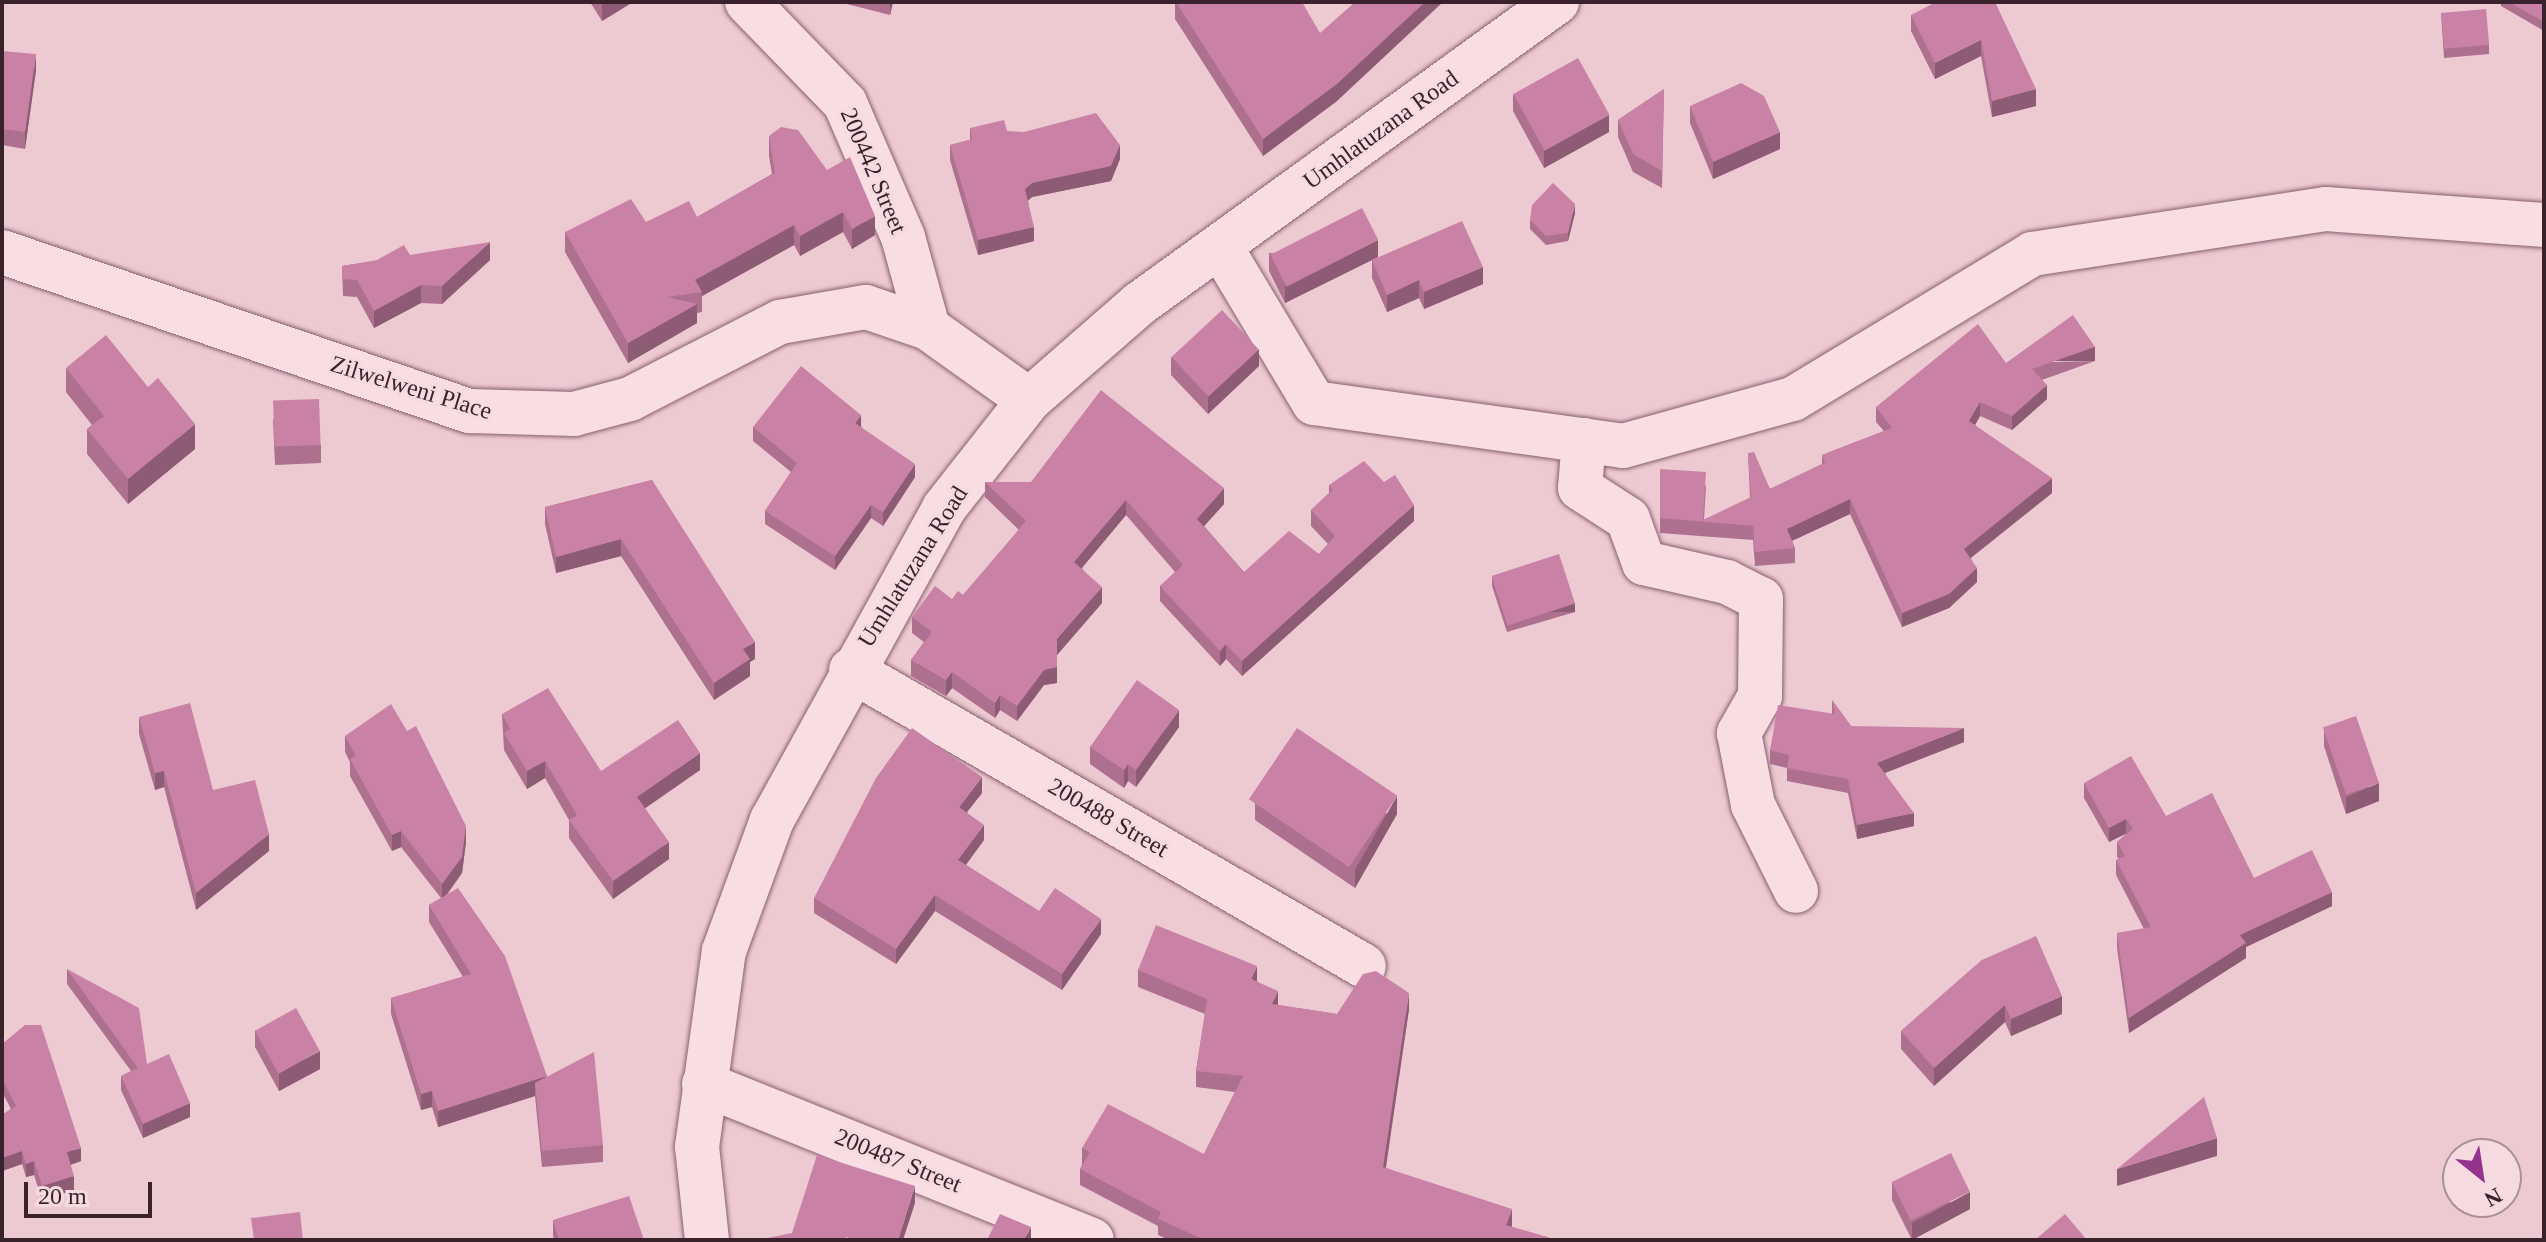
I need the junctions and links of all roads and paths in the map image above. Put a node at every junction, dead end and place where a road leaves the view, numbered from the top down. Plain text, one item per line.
1 (747, 2) edge
2 (1557, 2) edge
3 (2544, 225) edge
4 (1220, 246) junction
5 (2, 252) edge
6 (928, 328) junction
7 (1029, 400) junction
8 (1584, 440) junction
9 (851, 670) junction
10 (1796, 891) dead end
11 (1364, 966) dead end
12 (704, 1084) junction
13 (707, 1240) edge
14 (1092, 1240) edge

1 - 6 street, 200442 Street
2 - 4 street, Umhlatuzana Road
3 - 8 street
4 - 7 street, Umhlatuzana Road
4 - 8 street
5 - 6 street, Zilwelweni Place
6 - 7 street, Zilwelweni Place
7 - 9 street, Umhlatuzana Road
8 - 10 street
9 - 11 street, 200488 Street
9 - 12 street, Umhlatuzana Road
12 - 13 street, Umhlatuzana Road
12 - 14 street, 200487 Street

